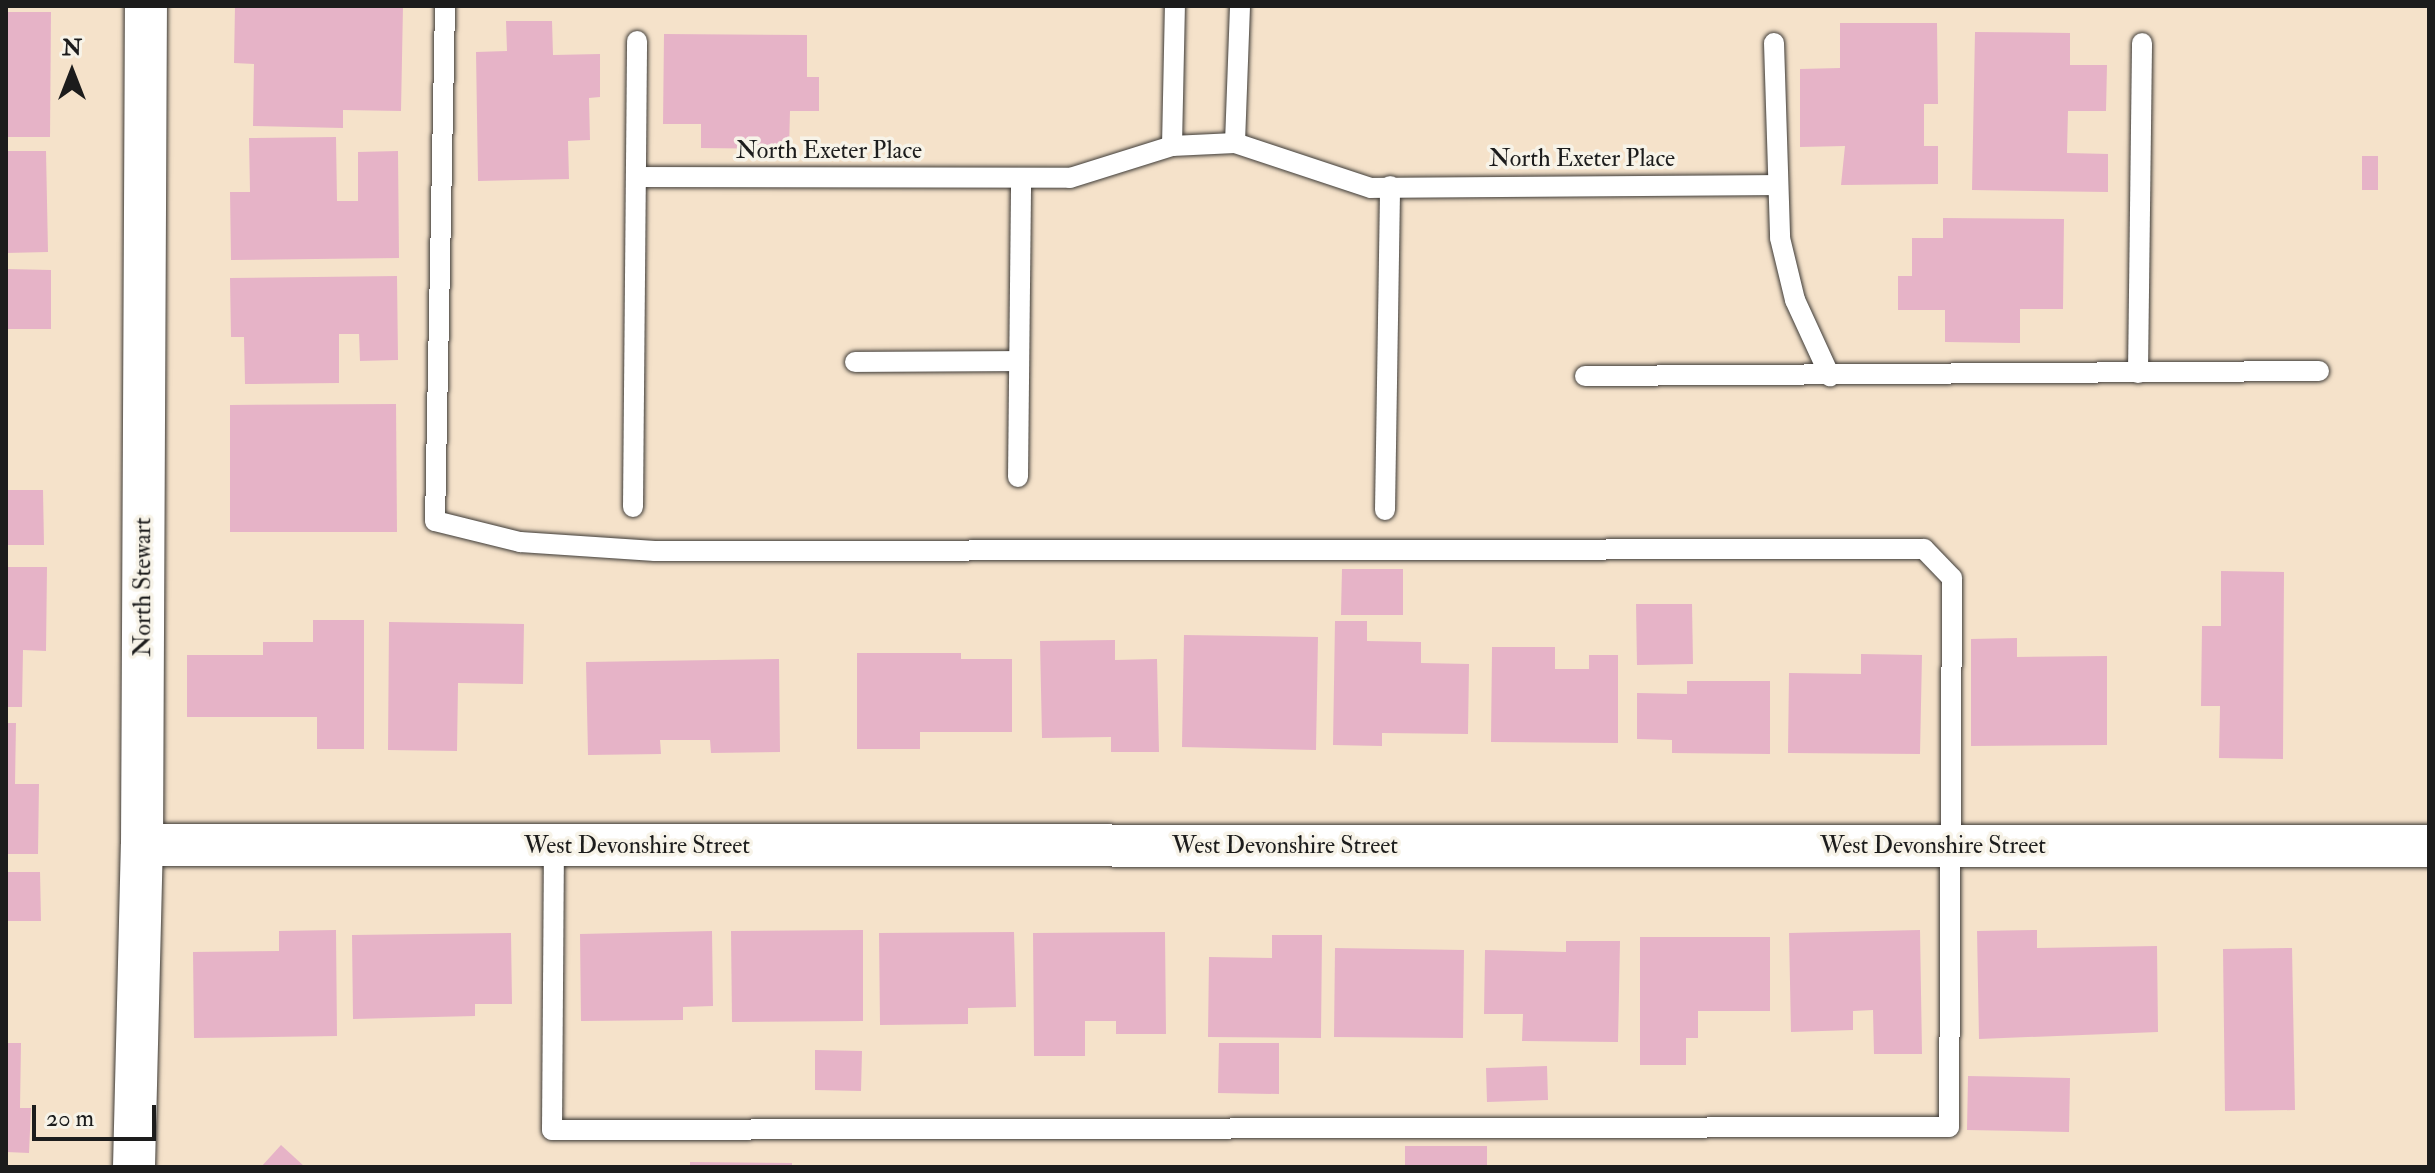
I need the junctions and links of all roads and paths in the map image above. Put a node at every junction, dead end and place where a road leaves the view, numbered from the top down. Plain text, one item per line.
1 (146, 6) edge
2 (445, 6) edge
3 (1175, 6) edge
4 (1240, 6) edge
5 (637, 41) dead end
6 (1774, 43) dead end
7 (2142, 43) dead end
8 (1235, 143) junction
9 (1172, 146) junction
10 (637, 177) junction
11 (1021, 178) junction
12 (1774, 185) junction
13 (1390, 186) junction
14 (1019, 361) junction
15 (855, 362) dead end
16 (2319, 371) dead end
17 (2138, 373) junction
18 (1585, 376) dead end
19 (1830, 376) junction
20 (1018, 477) dead end
21 (633, 507) dead end
22 (1385, 510) dead end
23 (142, 845) junction
24 (554, 846) junction
25 (1953, 846) junction
26 (2429, 846) edge
27 (134, 1167) edge

1 - 23 street, North Stewart
2 - 25 lane
3 - 9 lane
4 - 8 lane
5 - 10 lane
6 - 12 lane
7 - 17 lane
8 - 9 lane, North Exeter Place
8 - 13 lane, North Exeter Place
9 - 11 lane, North Exeter Place
10 - 11 lane, North Exeter Place
10 - 21 lane
11 - 14 lane
12 - 13 lane, North Exeter Place
12 - 19 lane
13 - 22 lane
14 - 15 lane
14 - 20 lane
16 - 17 lane
17 - 19 lane
18 - 19 lane
23 - 24 street, West Devonshire Street
23 - 27 street, North Stewart
24 - 25 street, West Devonshire Street
24 - 25 lane
25 - 26 street, West Devonshire Street

